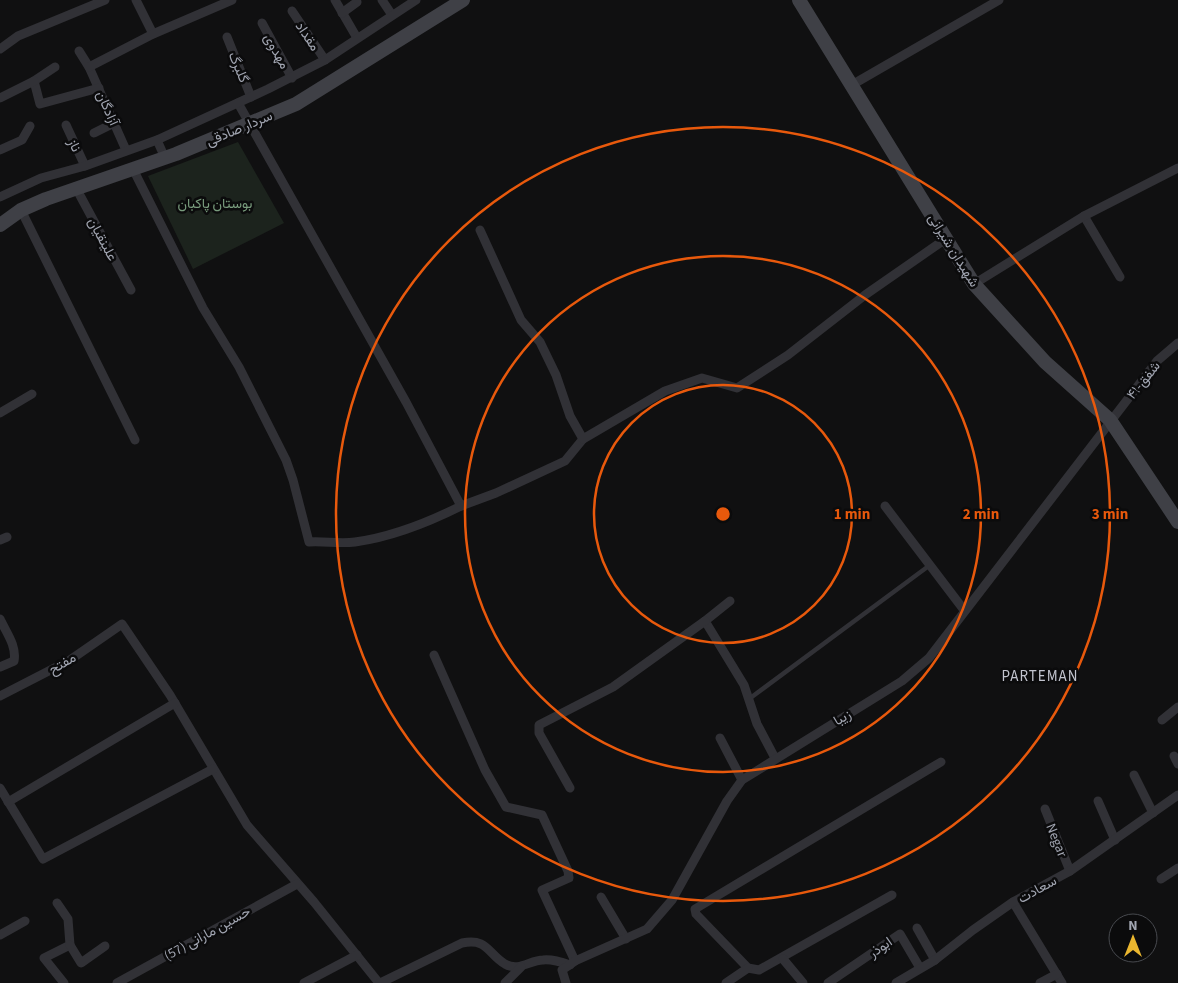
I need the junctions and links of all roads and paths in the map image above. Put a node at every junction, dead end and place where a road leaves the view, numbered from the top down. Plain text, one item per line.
1 (105, 0) edge
2 (136, 0) edge
3 (232, 0) edge
4 (335, 0) edge
5 (382, 0) edge
6 (416, 0) edge
7 (463, 0) edge
8 (799, 0) edge
9 (999, 0) edge
10 (358, 2) dead end
11 (292, 11) dead end
12 (342, 13) junction
13 (392, 15) junction
14 (262, 23) dead end
15 (154, 34) junction
16 (227, 38) dead end
17 (357, 38) junction
18 (0, 49) edge
19 (78, 51) dead end
20 (325, 60) junction
21 (55, 67) dead end
22 (89, 67) junction
23 (292, 78) junction
24 (34, 81) junction
25 (850, 86) junction
26 (99, 88) junction
27 (252, 97) junction
28 (0, 98) edge
29 (238, 103) junction
30 (114, 123) junction
31 (250, 124) junction
32 (66, 125) dead end
33 (30, 126) dead end
34 (94, 133) dead end
35 (156, 140) junction
36 (0, 150) edge
37 (126, 150) junction
38 (165, 158) junction
39 (85, 166) junction
40 (1178, 168) edge
41 (133, 169) junction
42 (76, 188) junction
43 (1, 193) edge
44 (21, 210) junction
45 (1084, 216) junction
46 (0, 225) edge
47 (480, 230) dead end
48 (947, 238) junction
49 (1120, 277) dead end
50 (974, 284) junction
51 (131, 290) dead end
52 (1178, 343) edge
53 (32, 394) dead end
54 (0, 412) edge
55 (1110, 420) junction
56 (583, 439) junction
57 (135, 440) dead end
58 (461, 506) junction
59 (885, 506) dead end
60 (1178, 522) edge
61 (930, 565) junction
62 (730, 601) dead end
63 (964, 610) junction
64 (0, 619) edge
65 (705, 622) junction
66 (434, 655) dead end
67 (0, 667) edge
68 (0, 696) edge
69 (749, 699) junction
70 (175, 703) junction
71 (1178, 707) edge
72 (1162, 720) dead end
73 (720, 738) dead end
74 (775, 758) junction
75 (941, 762) dead end
76 (213, 769) junction
77 (1134, 775) dead end
78 (742, 780) junction
79 (0, 788) edge
80 (570, 788) dead end
81 (1178, 796) edge
82 (1098, 801) dead end
83 (8, 802) junction
84 (1045, 809) dead end
85 (1153, 813) junction
86 (1115, 840) junction
87 (1178, 868) edge
88 (1070, 871) junction
89 (1161, 880) dead end
90 (297, 884) junction
91 (892, 895) dead end
92 (601, 897) dead end
93 (1013, 902) junction
94 (57, 903) dead end
95 (25, 922) dead end
96 (917, 928) dead end
97 (0, 935) edge
98 (626, 939) junction
99 (70, 945) junction
100 (105, 946) dead end
101 (356, 956) junction
102 (783, 959) junction
103 (935, 960) junction
104 (572, 963) junction
105 (521, 967) junction
106 (748, 968) junction
107 (920, 968) junction
108 (1057, 974) junction
109 (64, 983) edge
110 (117, 983) edge
111 (304, 983) edge
112 (380, 983) edge
113 (505, 983) edge
114 (566, 983) edge
115 (726, 983) edge
116 (803, 983) edge
117 (828, 983) edge
118 (896, 983) edge
119 (1040, 983) edge
120 (1062, 983) edge

1 - 18 street
2 - 15 street
3 - 15 street
4 - 12 street
5 - 13 street
6 - 13 street
7 - 31 street, سردار صادقی
8 - 25 street, شهیدان شیرانی
9 - 25 street
10 - 12 street
11 - 20 street, مقداد
12 - 17 street
13 - 17 street
14 - 23 street, مهدوی
15 - 22 street
16 - 27 street, گلبرگ
17 - 20 street
19 - 22 street, آزادگان
20 - 23 street
21 - 24 street
22 - 26 street, آزادگان
23 - 27 street
24 - 26 street
24 - 28 street
25 - 48 street, شهیدان شیرانی
26 - 30 street, آزادگان
27 - 29 street
29 - 31 street
29 - 35 street
30 - 34 street
30 - 37 street, آزادگان
31 - 38 street, سردار صادقی
31 - 58 street
32 - 39 street, ناز
33 - 36 street
35 - 37 street
35 - 38 street
37 - 39 street
38 - 41 street, سردار صادقی
39 - 43 street
40 - 45 street
41 - 42 street, سردار صادقی
41 - 58 street
42 - 44 street, سردار صادقی
42 - 51 street, علینقیان
44 - 46 street, سردار صادقی
44 - 57 street
45 - 49 street
45 - 50 street
47 - 56 street
48 - 50 street, شهیدان شیرانی
48 - 56 street
50 - 55 street, شهیدان شیرانی
52 - 55 street, شفق-۴۱
53 - 54 street
55 - 60 street, شهیدان شیرانی
55 - 63 street, زیبا
56 - 58 street
59 - 61 street
61 - 63 street
61 - 69 lane
62 - 65 street
63 - 74 street, زیبا
64 - 67 street
65 - 69 street
65 - 80 street
66 - 104 street
68 - 70 street, مفتح
69 - 74 street
70 - 76 street
70 - 83 street
71 - 72 street
73 - 78 street
74 - 78 street, زیبا
75 - 106 street
76 - 83 street
76 - 90 street
77 - 85 street
78 - 98 street, زیبا
79 - 83 street
81 - 85 street, سعادت
82 - 86 street
84 - 88 street, Negar
85 - 86 street, سعادت
86 - 88 street, سعادت
87 - 89 street
88 - 93 street, سعادت
90 - 101 street
90 - 110 street, حسین مارانی (57)
91 - 102 street
92 - 98 street
93 - 103 street, سعادت
93 - 108 street
94 - 99 street
95 - 97 street
96 - 103 street
98 - 104 street, زیبا
99 - 100 street
99 - 109 street
101 - 111 street
101 - 112 street
102 - 106 street
102 - 116 street
103 - 107 street, سعادت
104 - 105 street
104 - 114 street
105 - 112 street
105 - 113 street
106 - 115 street
107 - 117 street, ابوذر
107 - 118 street, سعادت
108 - 119 street
108 - 120 street

